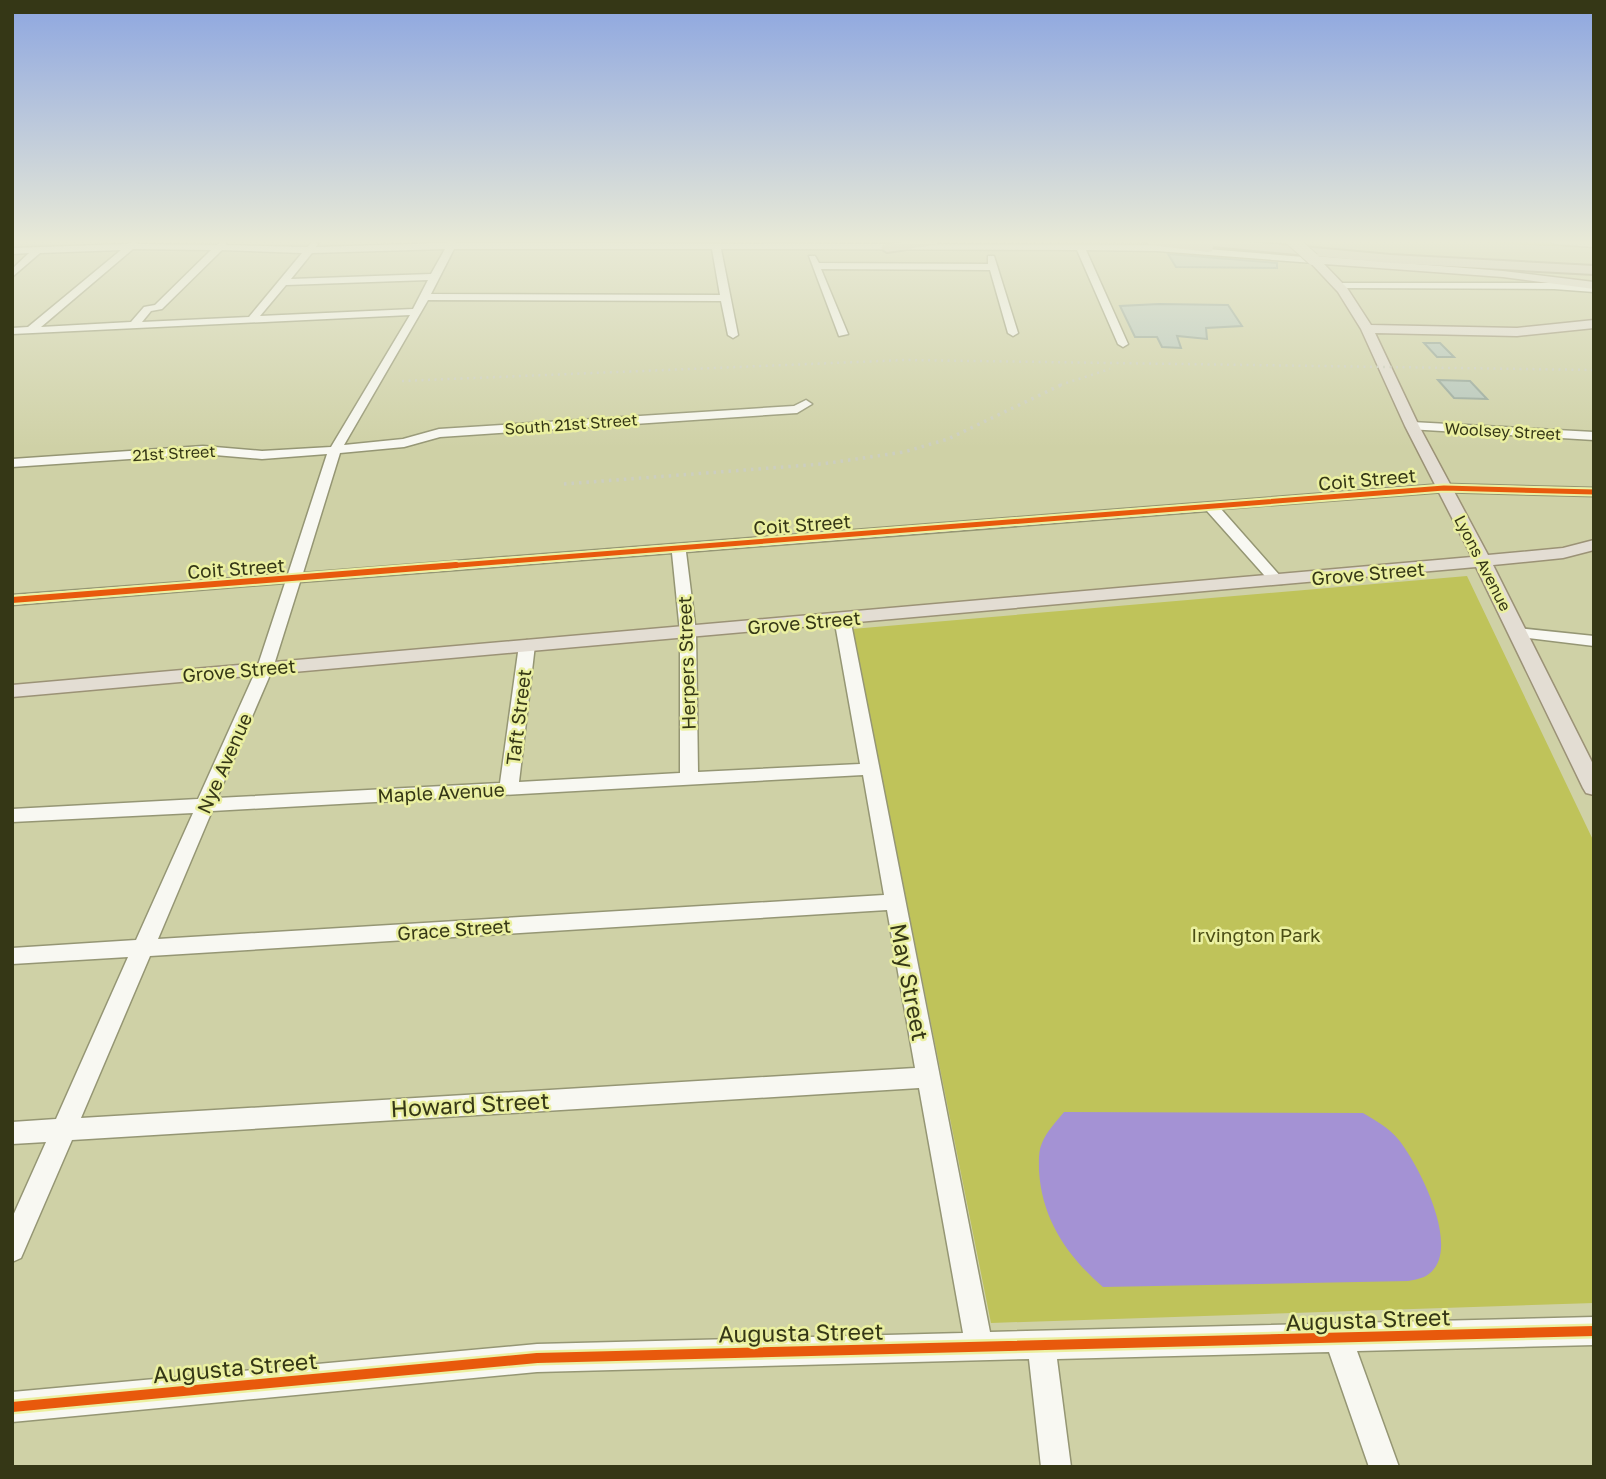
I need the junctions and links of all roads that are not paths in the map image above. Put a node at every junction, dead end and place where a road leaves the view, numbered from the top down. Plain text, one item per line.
1 (52, 310) edge
2 (147, 310) edge
3 (260, 310) edge
4 (357, 310) edge
5 (417, 310) edge
6 (728, 310) edge
7 (833, 310) edge
8 (1006, 310) edge
9 (1108, 310) edge
10 (1355, 310) edge
11 (252, 320) junction
12 (1594, 324) edge
13 (134, 325) junction
14 (1367, 329) junction
15 (31, 330) junction
16 (12, 331) edge
17 (1013, 333) dead end
18 (843, 334) dead end
19 (733, 335) dead end
20 (1123, 344) dead end
21 (806, 404) dead end
22 (1412, 426) junction
23 (1594, 436) edge
24 (335, 450) junction
25 (12, 463) edge
26 (1444, 488) junction
27 (1594, 492) edge
28 (1212, 508) junction
29 (1594, 545) edge
30 (679, 549) junction
31 (1483, 562) junction
32 (294, 579) junction
33 (1277, 581) junction
34 (12, 600) edge
35 (842, 618) junction
36 (688, 632) junction
37 (1518, 633) junction
38 (1594, 641) edge
39 (527, 645) junction
40 (265, 668) junction
41 (12, 691) edge
42 (871, 769) junction
43 (689, 778) junction
44 (509, 788) junction
45 (1594, 788) edge
46 (205, 805) junction
47 (12, 816) edge
48 (895, 902) junction
49 (143, 948) junction
50 (12, 956) edge
51 (928, 1077) junction
52 (65, 1129) junction
53 (12, 1133) edge
54 (12, 1249) edge
55 (1594, 1332) edge
56 (1339, 1340) junction
57 (1041, 1344) junction
58 (979, 1346) junction
59 (12, 1407) edge
60 (1056, 1467) edge
61 (1384, 1467) edge

1 - 15 street
2 - 13 street
3 - 11 street
4 - 11 street
5 - 24 street, Nye Avenue
6 - 19 street
7 - 18 street
8 - 17 street
9 - 20 street
10 - 14 main road, Lyons Avenue
11 - 13 street
12 - 14 main road
13 - 15 street
14 - 22 main road, Lyons Avenue
15 - 16 street
21 - 24 street, South 21st Street
22 - 23 street, Woolsey Street
22 - 26 main road, Lyons Avenue
24 - 25 street, 21st Street
24 - 32 street, Nye Avenue
26 - 27 street, Coit Street
26 - 28 street, Coit Street
26 - 31 main road, Lyons Avenue
28 - 30 street, Coit Street
28 - 33 street
29 - 31 main road, Grove Street
30 - 32 street, Coit Street
30 - 36 street, Herpers Street
31 - 33 main road, Grove Street
31 - 37 main road, Lyons Avenue
32 - 34 street, Coit Street
32 - 40 street, Nye Avenue
33 - 35 main road, Grove Street
35 - 36 main road, Grove Street
35 - 42 street, May Street
36 - 39 main road, Grove Street
36 - 43 street, Herpers Street
37 - 38 street
37 - 45 main road, Lyons Avenue
39 - 40 main road, Grove Street
39 - 44 street, Taft Street
40 - 41 main road, Grove Street
40 - 46 street, Nye Avenue
42 - 43 street, Maple Avenue
42 - 48 street, May Street
43 - 44 street, Maple Avenue
44 - 46 street, Maple Avenue
46 - 47 street, Maple Avenue
46 - 49 street, Nye Avenue
48 - 49 street, Grace Street
48 - 51 street, May Street
49 - 50 street, Grace Street
49 - 52 street, Nye Avenue
51 - 52 street, Howard Street
51 - 58 street, May Street
52 - 53 street, Howard Street
52 - 54 street, Nye Avenue
55 - 56 street, Augusta Street
56 - 57 street, Augusta Street
56 - 61 street
57 - 58 street, Augusta Street
57 - 60 street
58 - 59 street, Augusta Street

